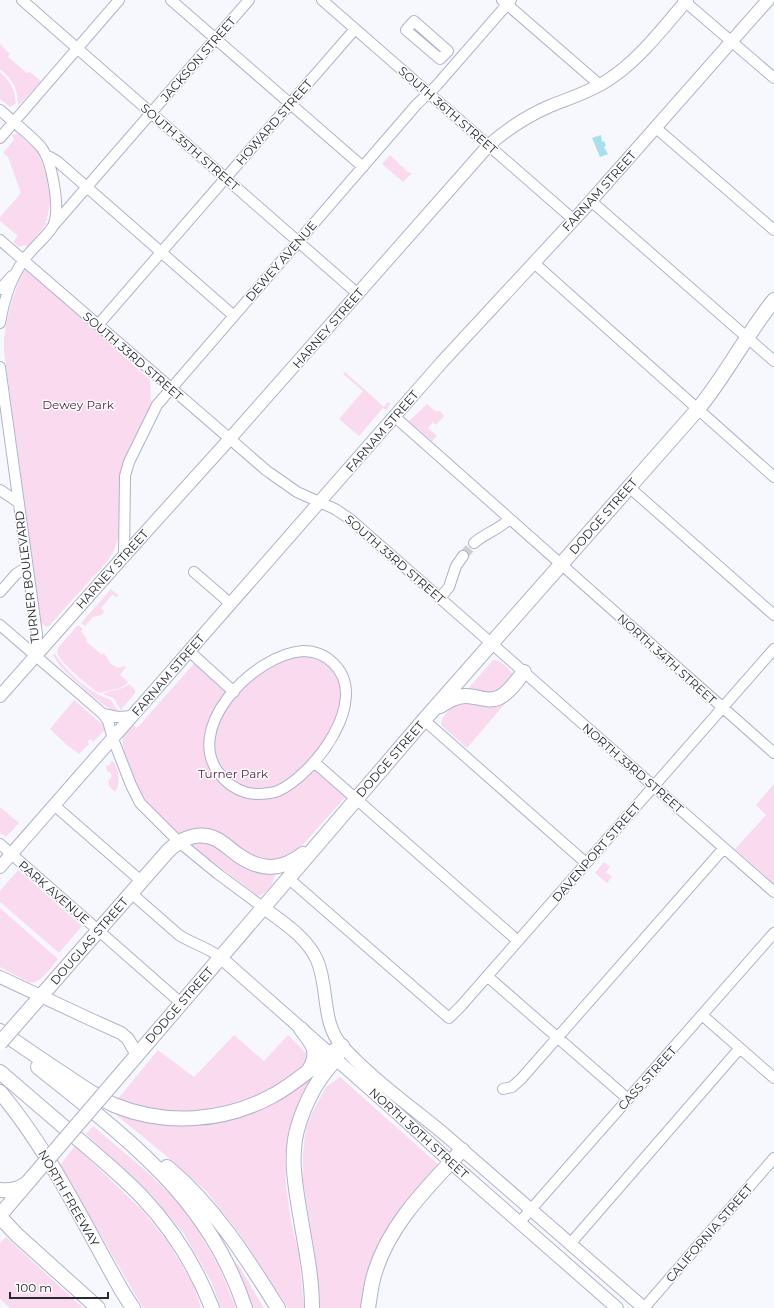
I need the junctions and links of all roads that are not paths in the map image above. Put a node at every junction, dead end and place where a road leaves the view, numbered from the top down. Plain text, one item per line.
1 (22, 0) edge
2 (119, 0) edge
3 (171, 0) edge
4 (249, 0) edge
5 (322, 0) edge
6 (768, 0) edge
7 (685, 1) edge
8 (507, 2) edge
9 (333, 4) edge
10 (355, 29) junction
11 (216, 39) junction
12 (732, 41) junction
13 (77, 48) junction
14 (444, 55) dead end
15 (455, 64) junction
16 (774, 78) edge
17 (600, 85) junction
18 (428, 94) junction
19 (290, 103) junction
20 (0, 110) edge
21 (152, 113) junction
22 (13, 122) junction
23 (656, 128) junction
24 (0, 138) edge
25 (488, 146) junction
26 (47, 157) junction
27 (363, 167) junction
28 (226, 178) junction
29 (87, 188) junction
30 (591, 201) junction
31 (574, 220) junction
32 (53, 226) junction
33 (774, 230) edge
34 (0, 240) edge
35 (298, 242) junction
36 (161, 253) junction
37 (24, 260) junction
38 (534, 263) junction
39 (15, 273) junction
40 (0, 289) edge
41 (358, 294) junction
42 (774, 300) edge
43 (234, 316) junction
44 (0, 322) edge
45 (98, 325) junction
46 (747, 338) junction
47 (774, 361) edge
48 (0, 366) edge
49 (171, 389) junction
50 (698, 409) junction
51 (394, 417) junction
52 (230, 439) junction
53 (774, 477) edge
54 (629, 487) junction
55 (0, 490) edge
56 (18, 502) junction
57 (320, 502) junction
58 (509, 519) junction
59 (474, 543) tunnel mouth
60 (124, 556) junction
61 (463, 556) tunnel mouth
62 (561, 565) junction
63 (27, 567) junction
64 (196, 573) dead end
65 (0, 592) edge
66 (440, 598) junction
67 (231, 604) junction
68 (774, 615) edge
69 (0, 624) edge
70 (491, 643) junction
71 (774, 649) edge
72 (189, 651) junction
73 (36, 655) junction
74 (524, 672) junction
75 (234, 692) junction
76 (0, 696) edge
77 (723, 708) junction
78 (103, 714) junction
79 (132, 716) junction
80 (427, 717) junction
81 (113, 738) junction
82 (774, 753) edge
83 (314, 762) junction
84 (654, 786) junction
85 (356, 799) junction
86 (54, 805) junction
87 (323, 837) junction
88 (179, 842) junction
89 (0, 844) edge
90 (724, 848) junction
91 (11, 854) junction
92 (586, 863) junction
93 (0, 867) edge
94 (268, 867) junction
95 (288, 878) junction
96 (141, 881) junction
97 (774, 892) edge
98 (131, 893) junction
99 (275, 894) junction
100 (264, 908) junction
101 (98, 931) junction
102 (774, 933) edge
103 (518, 941) junction
104 (220, 957) junction
105 (487, 976) junction
106 (0, 977) edge
107 (40, 996) junction
108 (181, 1003) junction
109 (702, 1016) junction
110 (302, 1029) junction
111 (0, 1031) edge
112 (0, 1037) edge
113 (557, 1038) junction
114 (0, 1043) edge
115 (342, 1046) junction
116 (740, 1048) junction
117 (137, 1055) junction
118 (333, 1057) junction
119 (309, 1070) junction
120 (0, 1072) edge
121 (774, 1078) edge
122 (503, 1089) dead end
123 (0, 1092) edge
124 (628, 1099) junction
125 (106, 1121) junction
126 (462, 1150) junction
127 (774, 1158) edge
128 (450, 1162) junction
129 (29, 1181) junction
130 (0, 1190) edge
131 (530, 1210) junction
132 (0, 1216) edge
133 (519, 1223) junction
134 (0, 1231) edge
135 (17, 1235) junction
136 (570, 1244) junction
137 (94, 1306) edge
138 (133, 1308) edge
139 (212, 1308) edge
140 (245, 1308) edge
141 (278, 1308) edge
142 (312, 1308) edge
143 (368, 1308) edge
144 (617, 1308) edge
145 (644, 1308) edge

1 - 13 street, SOUTH 35TH STREET
2 - 13 street
3 - 11 street
4 - 11 street, JACKSON STREET
5 - 9 street, SOUTH 36TH STREET
6 - 12 main road, FARNAM STREET
7 - 12 street
7 - 17 main road, HARNEY STREET
8 - 15 street, DEWEY AVENUE
8 - 17 street
9 - 10 street, SOUTH 36TH STREET
10 - 18 street, SOUTH 36TH STREET
10 - 19 street, HOWARD STREET
11 - 19 street
11 - 21 street, JACKSON STREET
12 - 16 street
12 - 23 main road, FARNAM STREET
13 - 21 street, SOUTH 35TH STREET
13 - 22 street
14 - 15 street
15 - 18 street, DEWEY AVENUE
17 - 25 main road, HARNEY STREET
18 - 25 street, SOUTH 36TH STREET
18 - 27 street, DEWEY AVENUE
19 - 27 street
19 - 28 street, HOWARD STREET
20 - 22 street
21 - 28 street, SOUTH 35TH STREET
21 - 29 street, JACKSON STREET
22 - 24 street
22 - 26 street
23 - 30 main road, FARNAM STREET
23 - 33 street
25 - 31 street, SOUTH 36TH STREET
25 - 41 main road, HARNEY STREET
26 - 29 street
26 - 32 street
27 - 35 street, DEWEY AVENUE
28 - 35 street, SOUTH 35TH STREET
28 - 36 street, HOWARD STREET
29 - 32 street, JACKSON STREET
29 - 36 street
30 - 31 main road, FARNAM STREET
30 - 46 street
31 - 38 main road, FARNAM STREET
32 - 37 street
34 - 37 street, SOUTH 33RD STREET
35 - 41 street, SOUTH 35TH STREET
35 - 43 street, DEWEY AVENUE
36 - 43 street
36 - 45 street, HOWARD STREET
37 - 39 street
37 - 45 street, SOUTH 33RD STREET
38 - 50 street
38 - 51 main road, FARNAM STREET
39 - 40 street
39 - 44 street
41 - 52 main road, HARNEY STREET
42 - 46 highway, DODGE STREET
43 - 49 street, DEWEY AVENUE
45 - 49 street, SOUTH 33RD STREET
46 - 47 street
46 - 50 highway, DODGE STREET
48 - 56 street, TURNER BOULEVARD
49 - 52 street, SOUTH 33RD STREET
49 - 60 street, DEWEY AVENUE
50 - 53 street
50 - 54 highway, DODGE STREET
51 - 57 main road, FARNAM STREET
51 - 58 street, NORTH 34TH STREET
52 - 57 street, SOUTH 33RD STREET
52 - 60 main road, HARNEY STREET
54 - 62 highway, DODGE STREET
54 - 68 street
55 - 56 street
56 - 63 street, TURNER BOULEVARD
57 - 66 street, SOUTH 33RD STREET
57 - 67 main road, FARNAM STREET
58 - 59 street
58 - 62 street, NORTH 34TH STREET
60 - 73 main road, HARNEY STREET
61 - 66 street
62 - 70 highway, DODGE STREET
62 - 77 street, NORTH 34TH STREET
63 - 65 street
63 - 73 street, TURNER BOULEVARD
64 - 67 street
66 - 70 street, SOUTH 33RD STREET
67 - 72 main road, FARNAM STREET
69 - 73 street
70 - 74 street, NORTH 33RD STREET
70 - 80 highway, DODGE STREET
71 - 77 street, DAVENPORT STREET
72 - 75 street
72 - 79 main road, FARNAM STREET
73 - 76 main road, HARNEY STREET
73 - 78 street, TURNER BOULEVARD
74 - 80 highway
74 - 84 street, NORTH 33RD STREET
75 - 83 street
75 - 83 street
77 - 82 street, NORTH 34TH STREET
77 - 84 street, DAVENPORT STREET
78 - 79 street
78 - 81 street, TURNER BOULEVARD
79 - 81 main road, FARNAM STREET
80 - 85 highway, DODGE STREET
80 - 92 street
81 - 86 main road, FARNAM STREET
81 - 88 street, TURNER BOULEVARD
83 - 85 street
84 - 90 street, NORTH 33RD STREET
84 - 92 street, DAVENPORT STREET
85 - 87 highway, DODGE STREET
85 - 103 street
86 - 91 main road, FARNAM STREET
86 - 96 street
87 - 94 highway
87 - 95 highway, DODGE STREET
88 - 94 highway
88 - 96 highway, DOUGLAS STREET
88 - 100 street, TURNER BOULEVARD
89 - 91 street, PARK AVENUE
90 - 97 street, NORTH 33RD STREET
90 - 113 street
91 - 93 main road, FARNAM STREET
91 - 101 street, PARK AVENUE
92 - 103 street, DAVENPORT STREET
94 - 99 highway
95 - 99 highway, DODGE STREET
95 - 105 street, DAVENPORT STREET
96 - 98 highway, DOUGLAS STREET
98 - 101 highway, DOUGLAS STREET
98 - 104 street
99 - 100 highway, DODGE STREET
100 - 104 highway, DODGE STREET
100 - 115 main road, NORTH 30TH STREET
101 - 107 highway, DOUGLAS STREET
101 - 108 street, PARK AVENUE
102 - 109 street, CASS STREET
103 - 105 street, DAVENPORT STREET
104 - 108 highway, DODGE STREET
104 - 110 main road, NORTH 30TH STREET
105 - 113 street
106 - 107 main road
107 - 114 highway, DOUGLAS STREET, bridge
107 - 117 main road
108 - 117 highway, DODGE STREET
109 - 116 street
109 - 124 street, CASS STREET
110 - 118 main road, NORTH 30TH STREET
110 - 119 highway
111 - 119 highway
112 - 125 highway
113 - 122 street
113 - 124 street
115 - 118 highway
115 - 126 main road, NORTH 30TH STREET
116 - 121 street
116 - 136 street
117 - 129 highway, DODGE STREET, bridge
118 - 119 highway
118 - 128 main road, NORTH 30TH STREET
118 - 142 highway
120 - 139 highway
123 - 138 highway, NORTH FREEWAY
124 - 131 street, CASS STREET
125 - 140 highway
125 - 141 highway
126 - 128 highway
126 - 131 main road, NORTH 30TH STREET
127 - 145 street, CALIFORNIA STREET
128 - 133 main road, NORTH 30TH STREET
128 - 143 highway
129 - 130 highway
129 - 132 highway, DODGE STREET
131 - 133 street, CASS STREET
131 - 136 main road, NORTH 30TH STREET
132 - 135 highway
133 - 144 main road, NORTH 30TH STREET
134 - 135 highway
135 - 137 highway
136 - 145 main road, NORTH 30TH STREET

